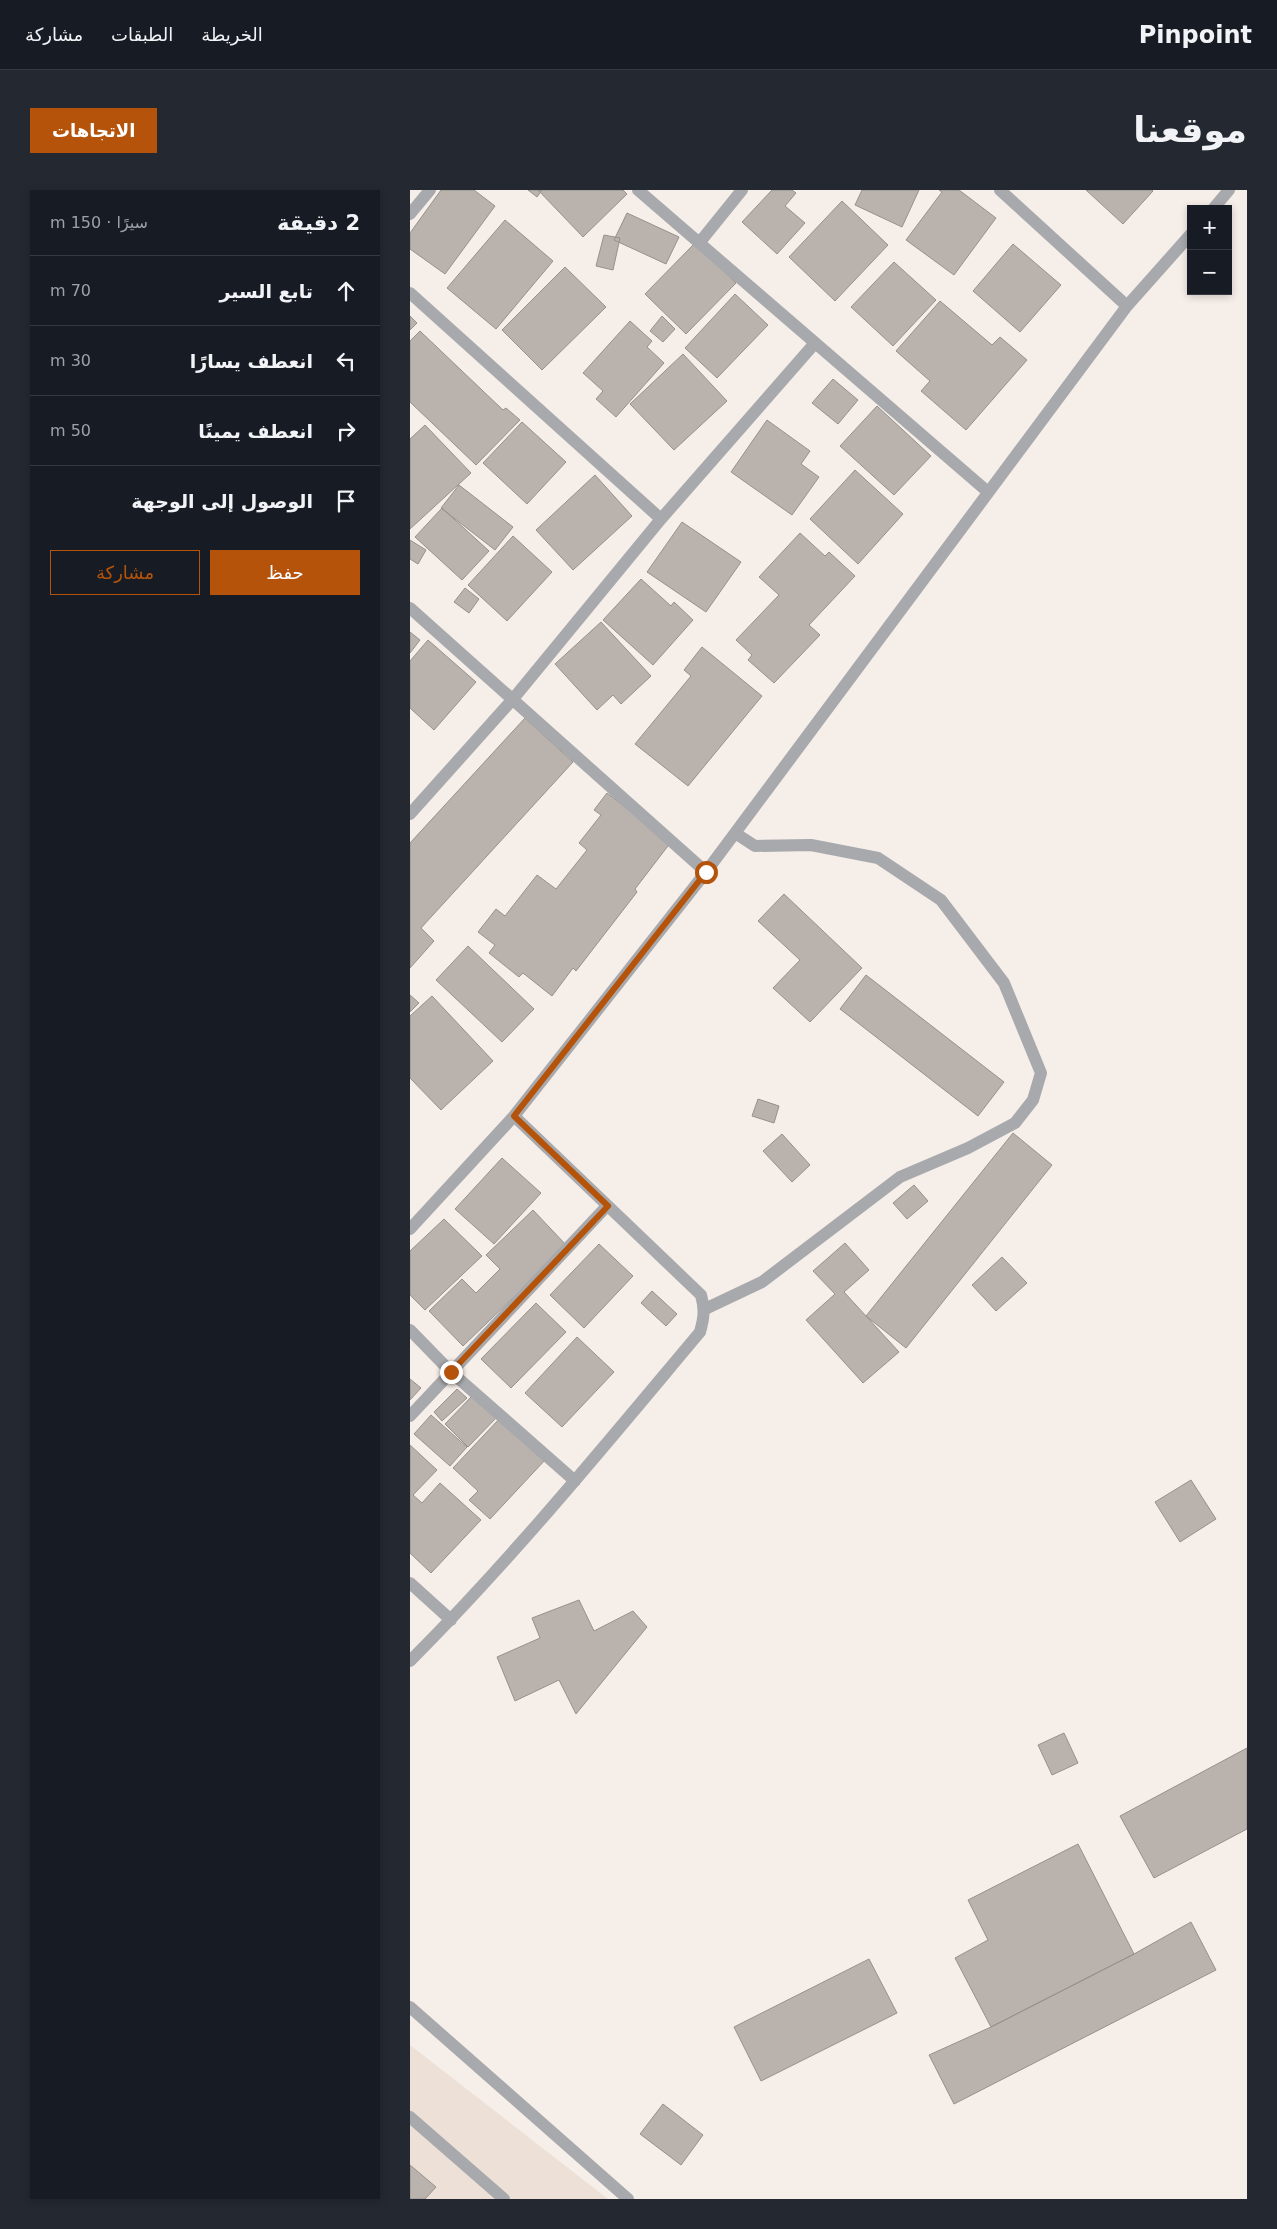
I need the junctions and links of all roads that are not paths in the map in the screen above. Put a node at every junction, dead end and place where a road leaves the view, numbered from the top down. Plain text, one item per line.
1 (430, 190) edge
2 (638, 190) edge
3 (742, 190) edge
4 (1000, 190) edge
5 (1229, 190) edge
6 (1216, 205) edge
7 (410, 214) edge
8 (1187, 238) edge
9 (700, 242) junction
10 (410, 293) edge
11 (1127, 306) junction
12 (815, 343) junction
13 (988, 492) junction
14 (661, 519) junction
15 (410, 608) edge
16 (513, 699) junction
17 (410, 814) edge
18 (735, 833) junction
19 (706, 872) junction
20 (514, 1116) junction
21 (608, 1206) junction
22 (410, 1229) edge
23 (705, 1309) junction
24 (410, 1330) edge
25 (451, 1372) junction
26 (410, 1416) edge
27 (575, 1481) junction
28 (410, 1583) edge
29 (451, 1620) junction
30 (410, 1661) edge
31 (410, 2007) edge
32 (410, 2117) edge
33 (504, 2199) edge
34 (628, 2199) edge

1 - 7 street
2 - 9 street
3 - 9 street
4 - 11 street
5 - 6 street
8 - 11 street
9 - 12 street
10 - 14 street
11 - 13 street
12 - 13 street
12 - 14 street
13 - 18 street
14 - 16 street
15 - 16 street
16 - 17 street
16 - 19 street
18 - 19 street
18 - 23 street
19 - 20 street
20 - 21 street
20 - 22 street
21 - 23 street
21 - 25 street
23 - 27 street
24 - 25 street
25 - 26 street
25 - 27 street
27 - 29 street
28 - 29 street
29 - 30 street
31 - 34 street
32 - 33 street

